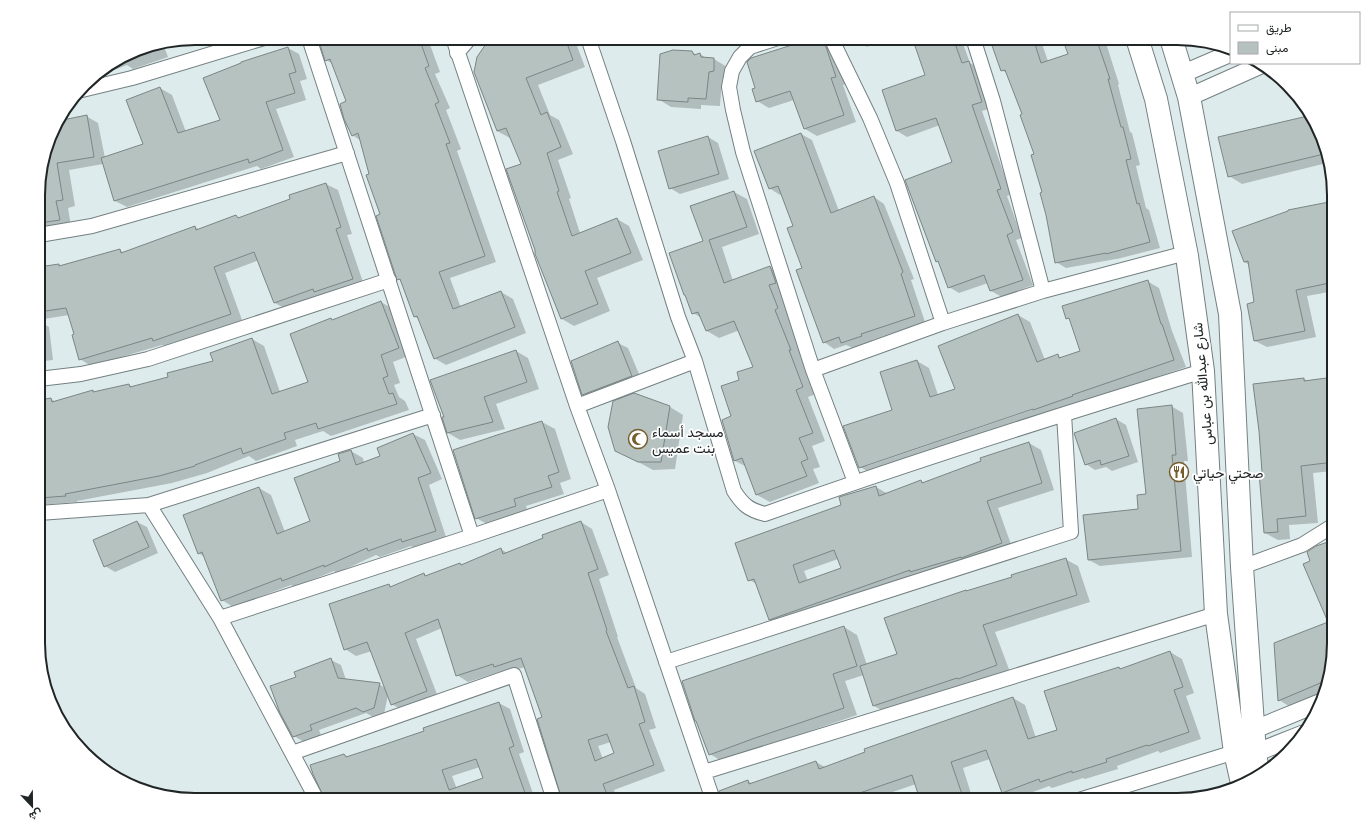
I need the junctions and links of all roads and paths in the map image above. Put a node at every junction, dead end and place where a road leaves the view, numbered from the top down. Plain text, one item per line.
1 (241, 45) edge
2 (311, 45) edge
3 (455, 45) edge
4 (464, 45) edge
5 (590, 45) edge
6 (756, 45) edge
7 (835, 45) edge
8 (975, 45) edge
9 (1139, 45) edge
10 (1173, 45) edge
11 (457, 53) junction
12 (1229, 54) edge
13 (1256, 67) edge
14 (1182, 74) junction
15 (90, 88) edge
16 (1189, 97) junction
17 (347, 153) junction
18 (45, 234) edge
19 (1186, 253) junction
20 (389, 280) junction
21 (1043, 292) junction
22 (943, 323) junction
23 (694, 361) junction
24 (813, 370) junction
25 (1203, 371) junction
26 (45, 378) edge
27 (577, 406) junction
28 (1064, 414) junction
29 (433, 415) junction
30 (854, 482) junction
31 (608, 490) junction
32 (149, 505) junction
33 (45, 513) edge
34 (1327, 529) edge
35 (472, 536) junction
36 (1242, 567) junction
37 (1216, 614) junction
38 (220, 618) junction
39 (666, 662) junction
40 (1314, 704) edge
41 (1253, 730) junction
42 (1294, 737) edge
43 (1245, 752) junction
44 (292, 753) junction
45 (1256, 771) edge
46 (704, 772) junction
47 (1242, 779) edge
48 (313, 793) edge
49 (552, 793) edge
50 (711, 793) edge
51 (1103, 793) edge

1 - 15 street
2 - 17 street
3 - 11 street
4 - 11 street
5 - 23 street
6 - 24 street
7 - 22 street
8 - 21 street
9 - 19 main road, شارع عبدالله بن عباس
10 - 14 main road, شارع عبدالله بن عباس
11 - 27 street
12 - 14 street
13 - 16 street
14 - 16 main road, شارع عبدالله بن عباس
16 - 36 main road, شارع عبدالله بن عباس
17 - 18 street
17 - 20 street
19 - 21 street
19 - 25 main road, شارع عبدالله بن عباس
20 - 26 street
20 - 29 street
21 - 22 street
22 - 24 street
23 - 27 street
23 - 30 street
24 - 30 street
25 - 28 street
25 - 37 main road, شارع عبدالله بن عباس
27 - 31 street
28 - 30 street
28 - 39 street
29 - 32 street
29 - 35 street
31 - 35 street
31 - 39 street
32 - 33 street
32 - 38 street
34 - 36 street
35 - 38 street
36 - 41 main road, شارع عبدالله بن عباس
37 - 43 main road, شارع عبدالله بن عباس
37 - 46 street
38 - 44 street
39 - 46 street
40 - 41 street
41 - 43 main road, شارع عبدالله بن عباس
42 - 43 street
43 - 45 main road, شارع عبدالله بن عباس
43 - 47 main road, شارع عبدالله بن عباس
43 - 51 street
44 - 48 street
44 - 49 street
46 - 50 street

